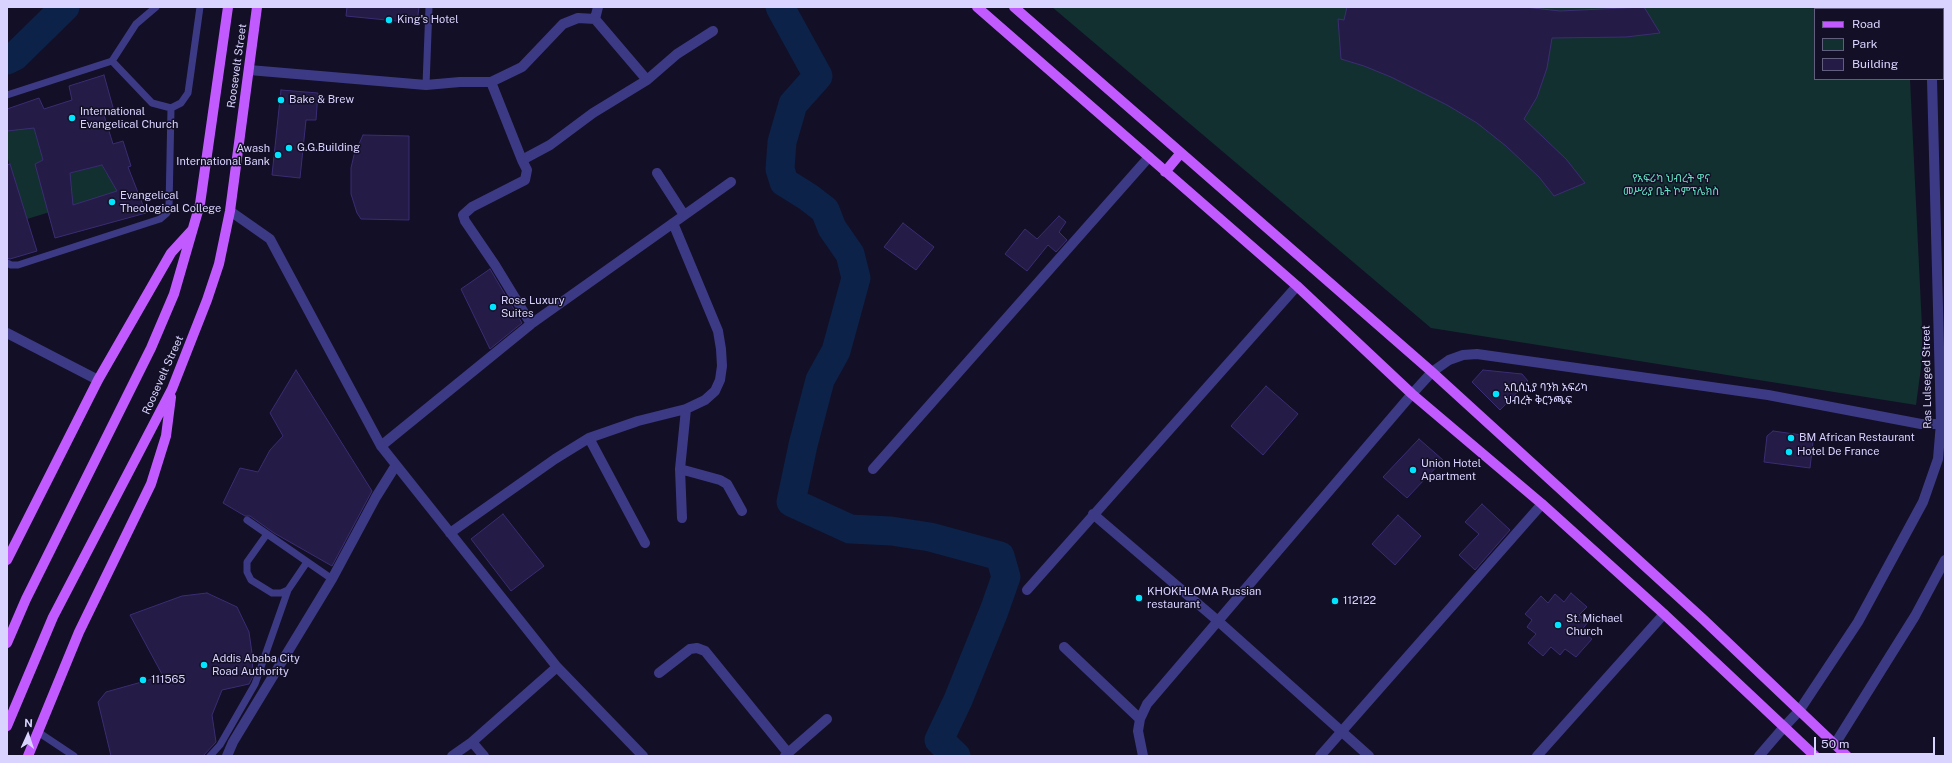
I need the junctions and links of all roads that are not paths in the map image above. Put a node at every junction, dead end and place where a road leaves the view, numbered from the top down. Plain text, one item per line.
1 (156, 7) edge
2 (200, 7) edge
3 (228, 7) edge
4 (257, 7) edge
5 (429, 7) edge
6 (598, 7) edge
7 (977, 7) edge
8 (1014, 7) edge
9 (595, 19) junction
10 (713, 31) dead end
11 (112, 61) junction
12 (249, 70) junction
13 (648, 80) junction
14 (1932, 80) edge
15 (491, 82) junction
16 (426, 85) junction
17 (7, 95) edge
18 (171, 108) junction
19 (1180, 154) junction
20 (1149, 157) junction
21 (522, 160) junction
22 (1165, 172) junction
23 (657, 173) dead end
24 (730, 182) dead end
25 (230, 211) junction
26 (684, 215) junction
27 (673, 223) junction
28 (195, 227) junction
29 (7, 263) edge
30 (1297, 286) junction
31 (531, 324) junction
32 (7, 333) edge
33 (1432, 372) junction
34 (98, 380) junction
35 (172, 389) junction
36 (1412, 394) junction
37 (686, 409) junction
38 (1943, 424) edge
39 (589, 438) junction
40 (381, 446) junction
41 (396, 465) junction
42 (680, 469) junction
43 (874, 470) dead end
44 (1542, 504) junction
45 (742, 511) dead end
46 (1093, 514) junction
47 (682, 518) dead end
48 (247, 520) dead end
49 (450, 533) junction
50 (268, 534) junction
51 (645, 543) dead end
52 (7, 560) edge
53 (1945, 560) edge
54 (307, 562) junction
55 (332, 579) junction
56 (288, 590) junction
57 (1026, 590) dead end
58 (1664, 614) junction
59 (1218, 621) junction
60 (7, 643) edge
61 (1064, 647) dead end
62 (557, 667) junction
63 (659, 673) dead end
64 (1799, 711) junction
65 (827, 719) dead end
66 (1140, 719) junction
67 (7, 726) edge
68 (1784, 727) junction
69 (1341, 731) junction
70 (38, 732) junction
71 (472, 742) junction
72 (1835, 744) junction
73 (31, 754) edge
74 (787, 755) edge
75 (74, 756) edge
76 (210, 756) edge
77 (227, 756) edge
78 (452, 756) edge
79 (484, 756) edge
80 (644, 756) edge
81 (1143, 756) edge
82 (1320, 756) edge
83 (1369, 756) edge
84 (1537, 756) edge
85 (1759, 756) edge
86 (1815, 756) edge
87 (1847, 756) edge

1 - 11 lane
2 - 18 lane
3 - 28 main road, Roosevelt Street
4 - 12 main road, Roosevelt Street
5 - 16 lane
6 - 9 street
7 - 20 main road
8 - 19 main road
9 - 13 street
9 - 15 street
10 - 13 street
11 - 17 lane
11 - 18 lane
12 - 16 street
12 - 25 main road, Roosevelt Street
13 - 21 street
14 - 38 street, Ras Lulseged Street
15 - 16 street
15 - 21 street
18 - 29 lane
19 - 22 main road
19 - 33 main road
20 - 22 main road
20 - 43 street
21 - 31 street
22 - 30 main road
23 - 26 street
24 - 26 street
25 - 35 main road, Roosevelt Street
25 - 40 street
26 - 27 street
27 - 31 street
27 - 37 street
28 - 34 main road
28 - 60 main road, Roosevelt Street
30 - 36 main road
30 - 46 street
31 - 40 street
32 - 34 street
33 - 36 street
33 - 38 street
33 - 64 main road
34 - 52 main road
35 - 67 main road, Roosevelt Street
35 - 70 main road
36 - 44 main road
36 - 59 street
37 - 39 street
37 - 42 street
38 - 64 street, Ras Lulseged Street
39 - 49 street
39 - 51 street
40 - 41 street
41 - 49 street
41 - 55 street
42 - 45 street
42 - 47 street
44 - 58 main road
44 - 69 street
46 - 57 street
46 - 59 street
48 - 50 lane
49 - 62 street
50 - 54 lane
50 - 56 lane
53 - 72 street
54 - 55 lane
54 - 56 lane
55 - 77 street
56 - 76 lane
58 - 68 main road
58 - 84 street
59 - 66 street
59 - 69 street
61 - 66 street
62 - 71 street
62 - 80 street
63 - 74 street
64 - 68 street, Ras Lulseged Street
64 - 72 main road
65 - 74 street
66 - 81 street
68 - 85 street, Ras Lulseged Street
68 - 86 main road
69 - 82 street
69 - 83 street
70 - 73 main road
70 - 75 lane
71 - 78 street
71 - 79 street
72 - 87 main road

